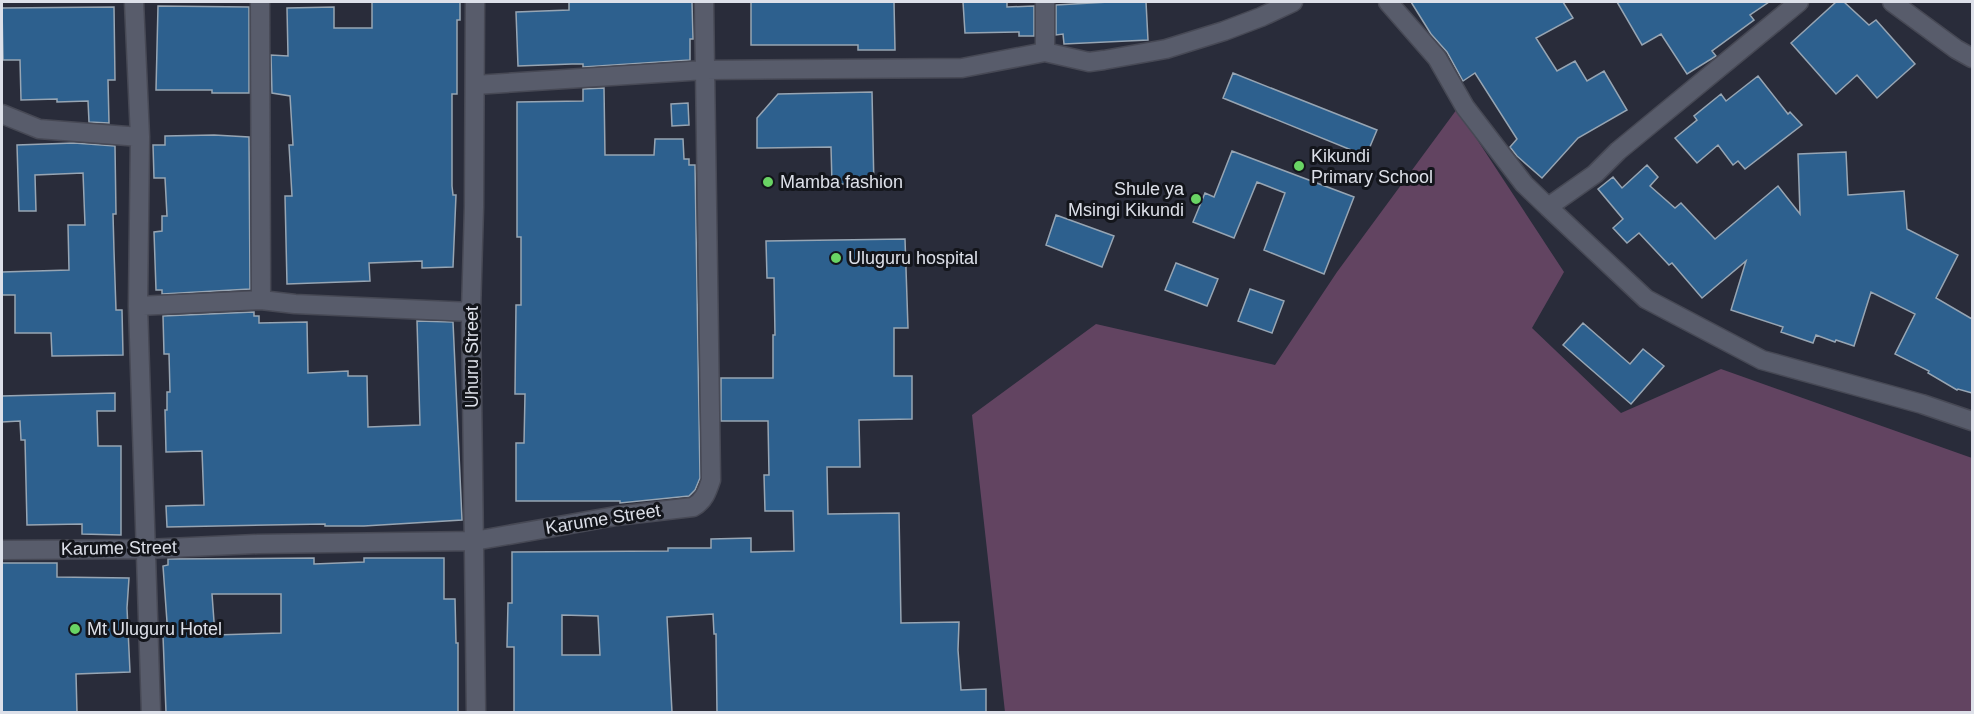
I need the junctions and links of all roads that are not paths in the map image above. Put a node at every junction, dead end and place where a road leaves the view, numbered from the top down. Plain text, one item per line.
1 (134, 2) edge
2 (260, 2) edge
3 (476, 2) edge
4 (704, 2) edge
5 (1045, 2) edge
6 (1293, 2) edge
7 (1388, 2) edge
8 (1799, 2) edge
9 (1892, 2) edge
10 (1045, 52) junction
11 (1972, 58) edge
12 (705, 70) junction
13 (476, 85) junction
14 (2, 114) edge
15 (140, 136) junction
16 (1548, 207) junction
17 (261, 300) junction
18 (138, 306) junction
19 (471, 312) junction
20 (1972, 421) edge
21 (474, 541) junction
22 (146, 549) junction
23 (2, 550) edge
24 (152, 712) edge
25 (476, 712) edge

1 - 15 street
2 - 17 street
3 - 13 street, Uhuru Street
4 - 12 street, Karume Street
5 - 10 street
6 - 10 street
7 - 16 street
8 - 16 street
9 - 11 street
10 - 12 street
12 - 13 street
12 - 21 street, Karume Street
13 - 19 street, Uhuru Street
14 - 15 street
15 - 18 street
16 - 20 street
17 - 18 street
17 - 19 street
18 - 22 street
19 - 21 street, Uhuru Street
21 - 22 street, Karume Street
21 - 25 street, Uhuru Street
22 - 23 street, Karume Street
22 - 24 street

